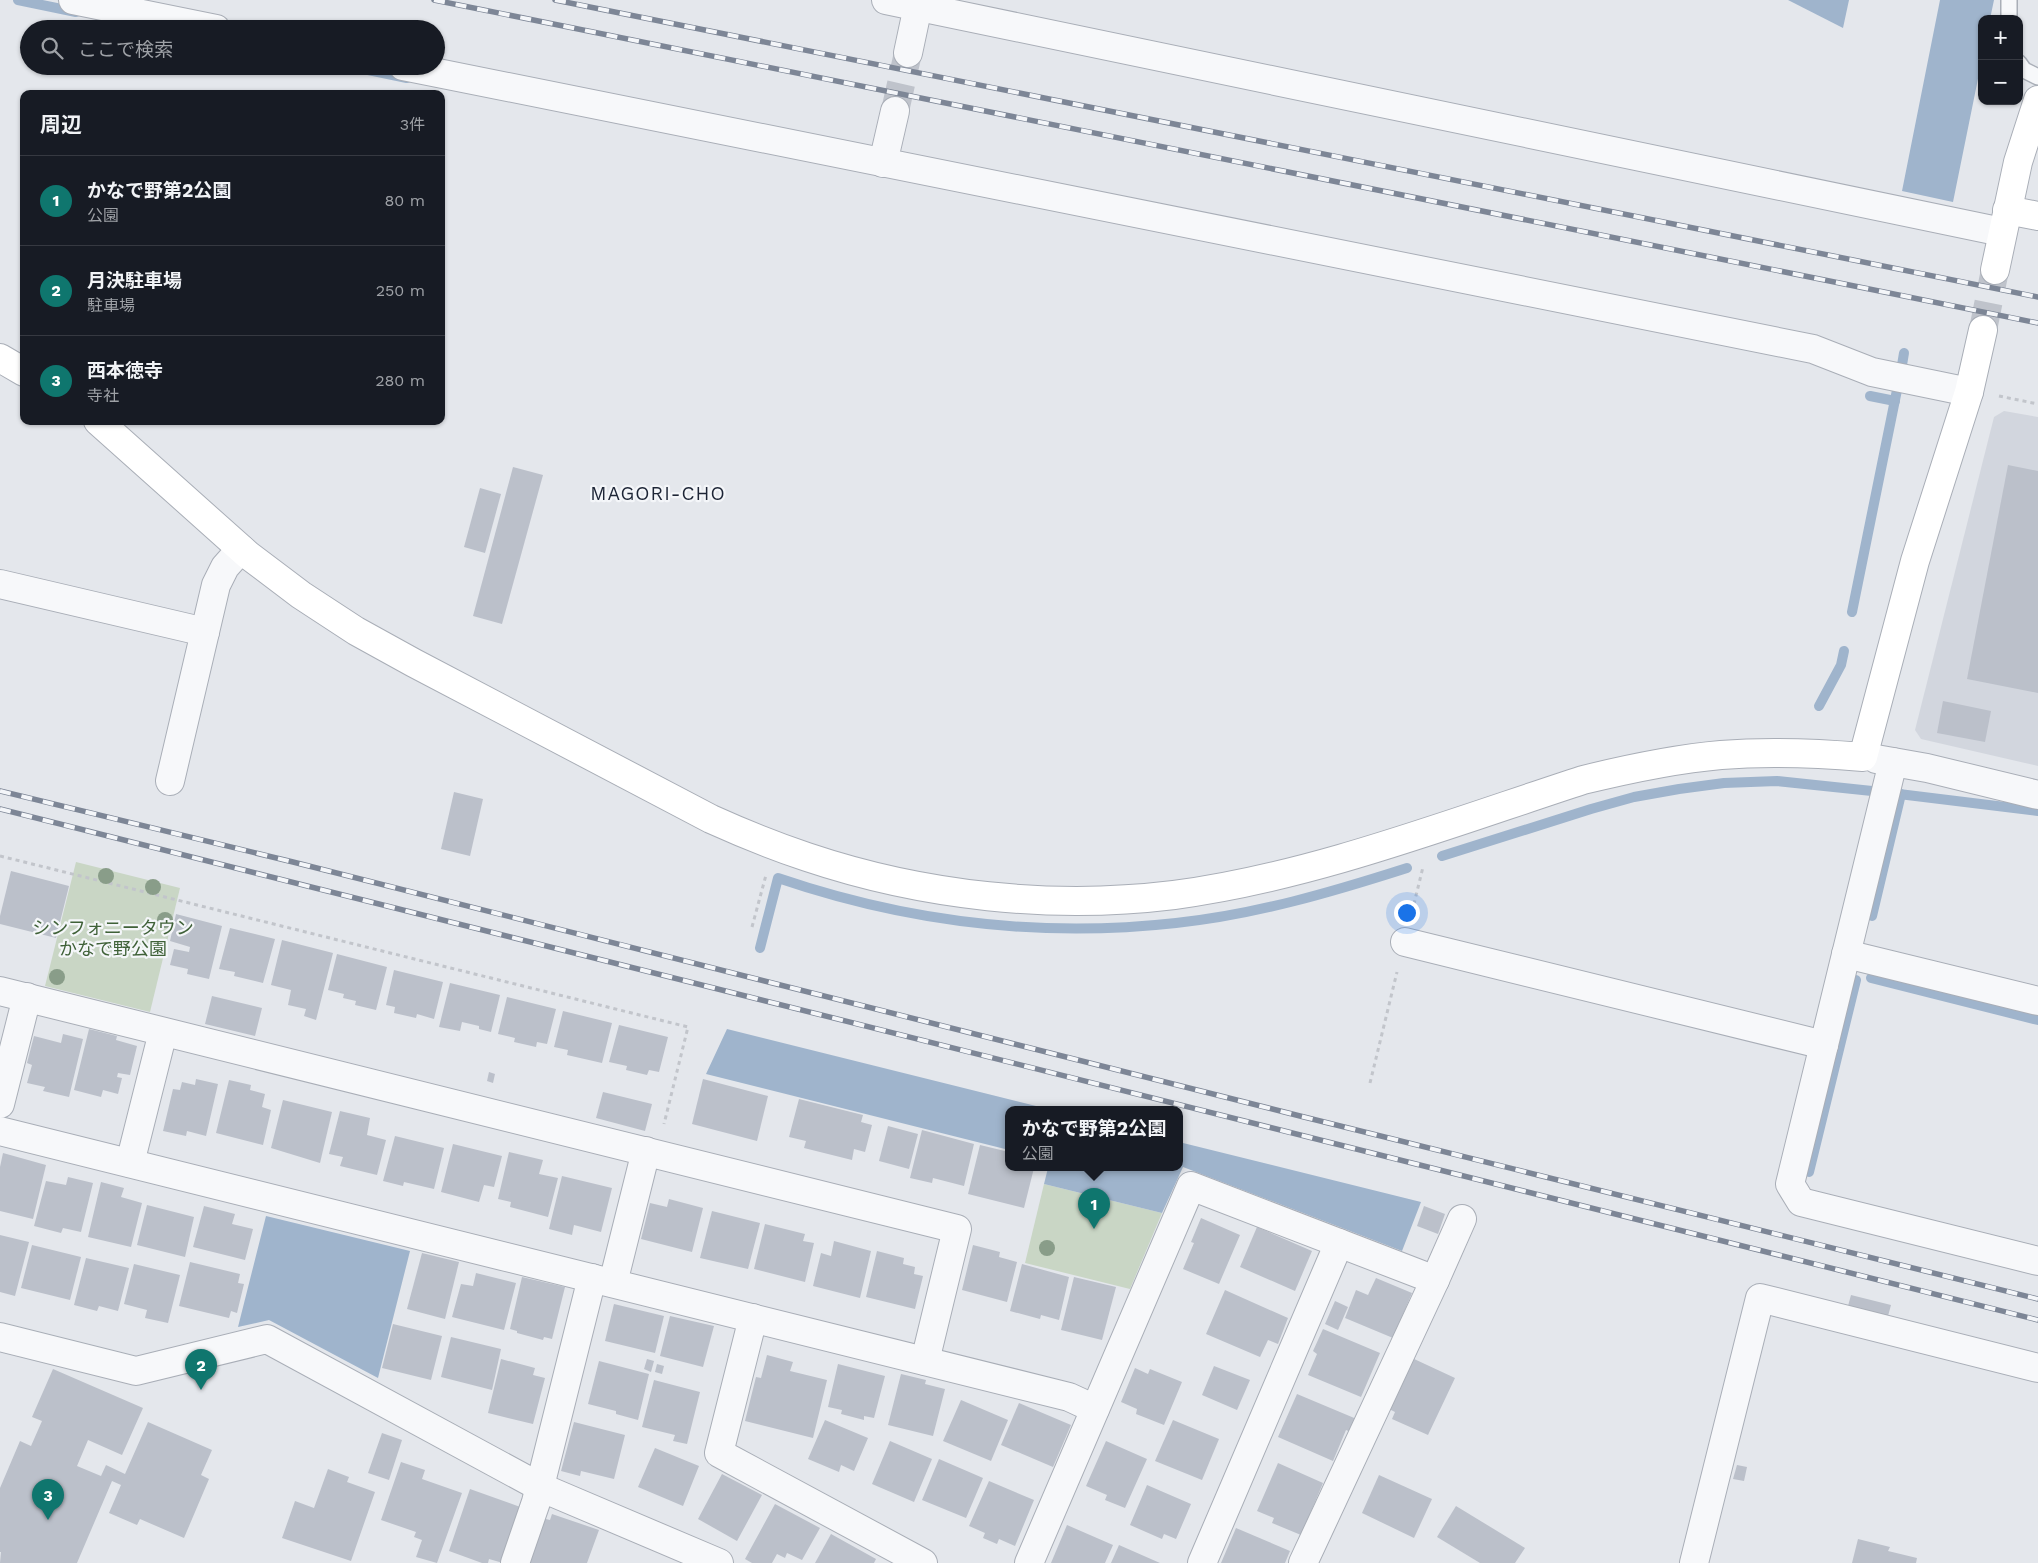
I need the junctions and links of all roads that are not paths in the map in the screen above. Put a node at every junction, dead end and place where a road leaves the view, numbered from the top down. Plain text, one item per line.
1 (73, 0) edge
2 (886, 0) edge
3 (2009, 0) edge
4 (918, 6) junction
5 (2009, 15) edge
6 (172, 20) edge
7 (908, 53) tunnel mouth
8 (2023, 69) edge
9 (445, 74) edge
10 (2038, 77) edge
11 (2038, 100) edge
12 (895, 111) tunnel mouth
13 (883, 162) junction
14 (2038, 216) edge
15 (2005, 221) junction
16 (1995, 270) tunnel mouth
17 (1983, 330) tunnel mouth
18 (0, 358) edge
19 (20, 370) edge
20 (1969, 392) junction
21 (102, 425) edge
22 (240, 549) junction
23 (0, 584) edge
24 (205, 632) junction
25 (1863, 757) junction
26 (1893, 762) junction
27 (170, 781) dead end
28 (2038, 795) edge
29 (1405, 942) dead end
30 (1846, 954) junction
31 (0, 990) edge
32 (27, 997) junction
33 (2038, 1001) edge
34 (163, 1032) junction
35 (1824, 1044) junction
36 (0, 1104) edge
37 (0, 1131) edge
38 (651, 1153) junction
39 (130, 1163) junction
40 (1462, 1219) dead end
41 (1339, 1244) junction
42 (2038, 1261) edge
43 (1435, 1280) junction
44 (602, 1281) junction
45 (753, 1318) junction
46 (0, 1337) edge
47 (925, 1361) junction
48 (2038, 1368) edge
49 (1096, 1409) junction
50 (540, 1487) junction
51 (515, 1563) edge
52 (719, 1563) edge
53 (923, 1563) edge
54 (1029, 1563) edge
55 (1202, 1563) edge
56 (1303, 1563) edge
57 (1694, 1563) edge

1 - 6 street
2 - 4 street
3 - 5 lane
4 - 7 street
4 - 15 street
8 - 10 lane
9 - 13 street
11 - 15 street
12 - 13 street
13 - 20 street
14 - 15 street
15 - 16 street
17 - 20 street
18 - 19 street
20 - 25 street
21 - 22 street
22 - 24 street
22 - 25 street
23 - 24 street
24 - 27 street
25 - 26 street
26 - 28 street
26 - 30 street
29 - 35 street
30 - 33 street
30 - 35 street
31 - 32 street
32 - 34 street
32 - 36 street
34 - 38 street
34 - 39 street
35 - 42 street
37 - 39 street
38 - 44 street
38 - 47 street
39 - 44 street
40 - 43 street
41 - 43 street
41 - 49 street
41 - 55 street
43 - 56 street
44 - 45 street
44 - 50 street
45 - 47 street
45 - 53 street
46 - 50 street
47 - 49 street
48 - 57 street
49 - 54 street
50 - 51 street
50 - 52 street

